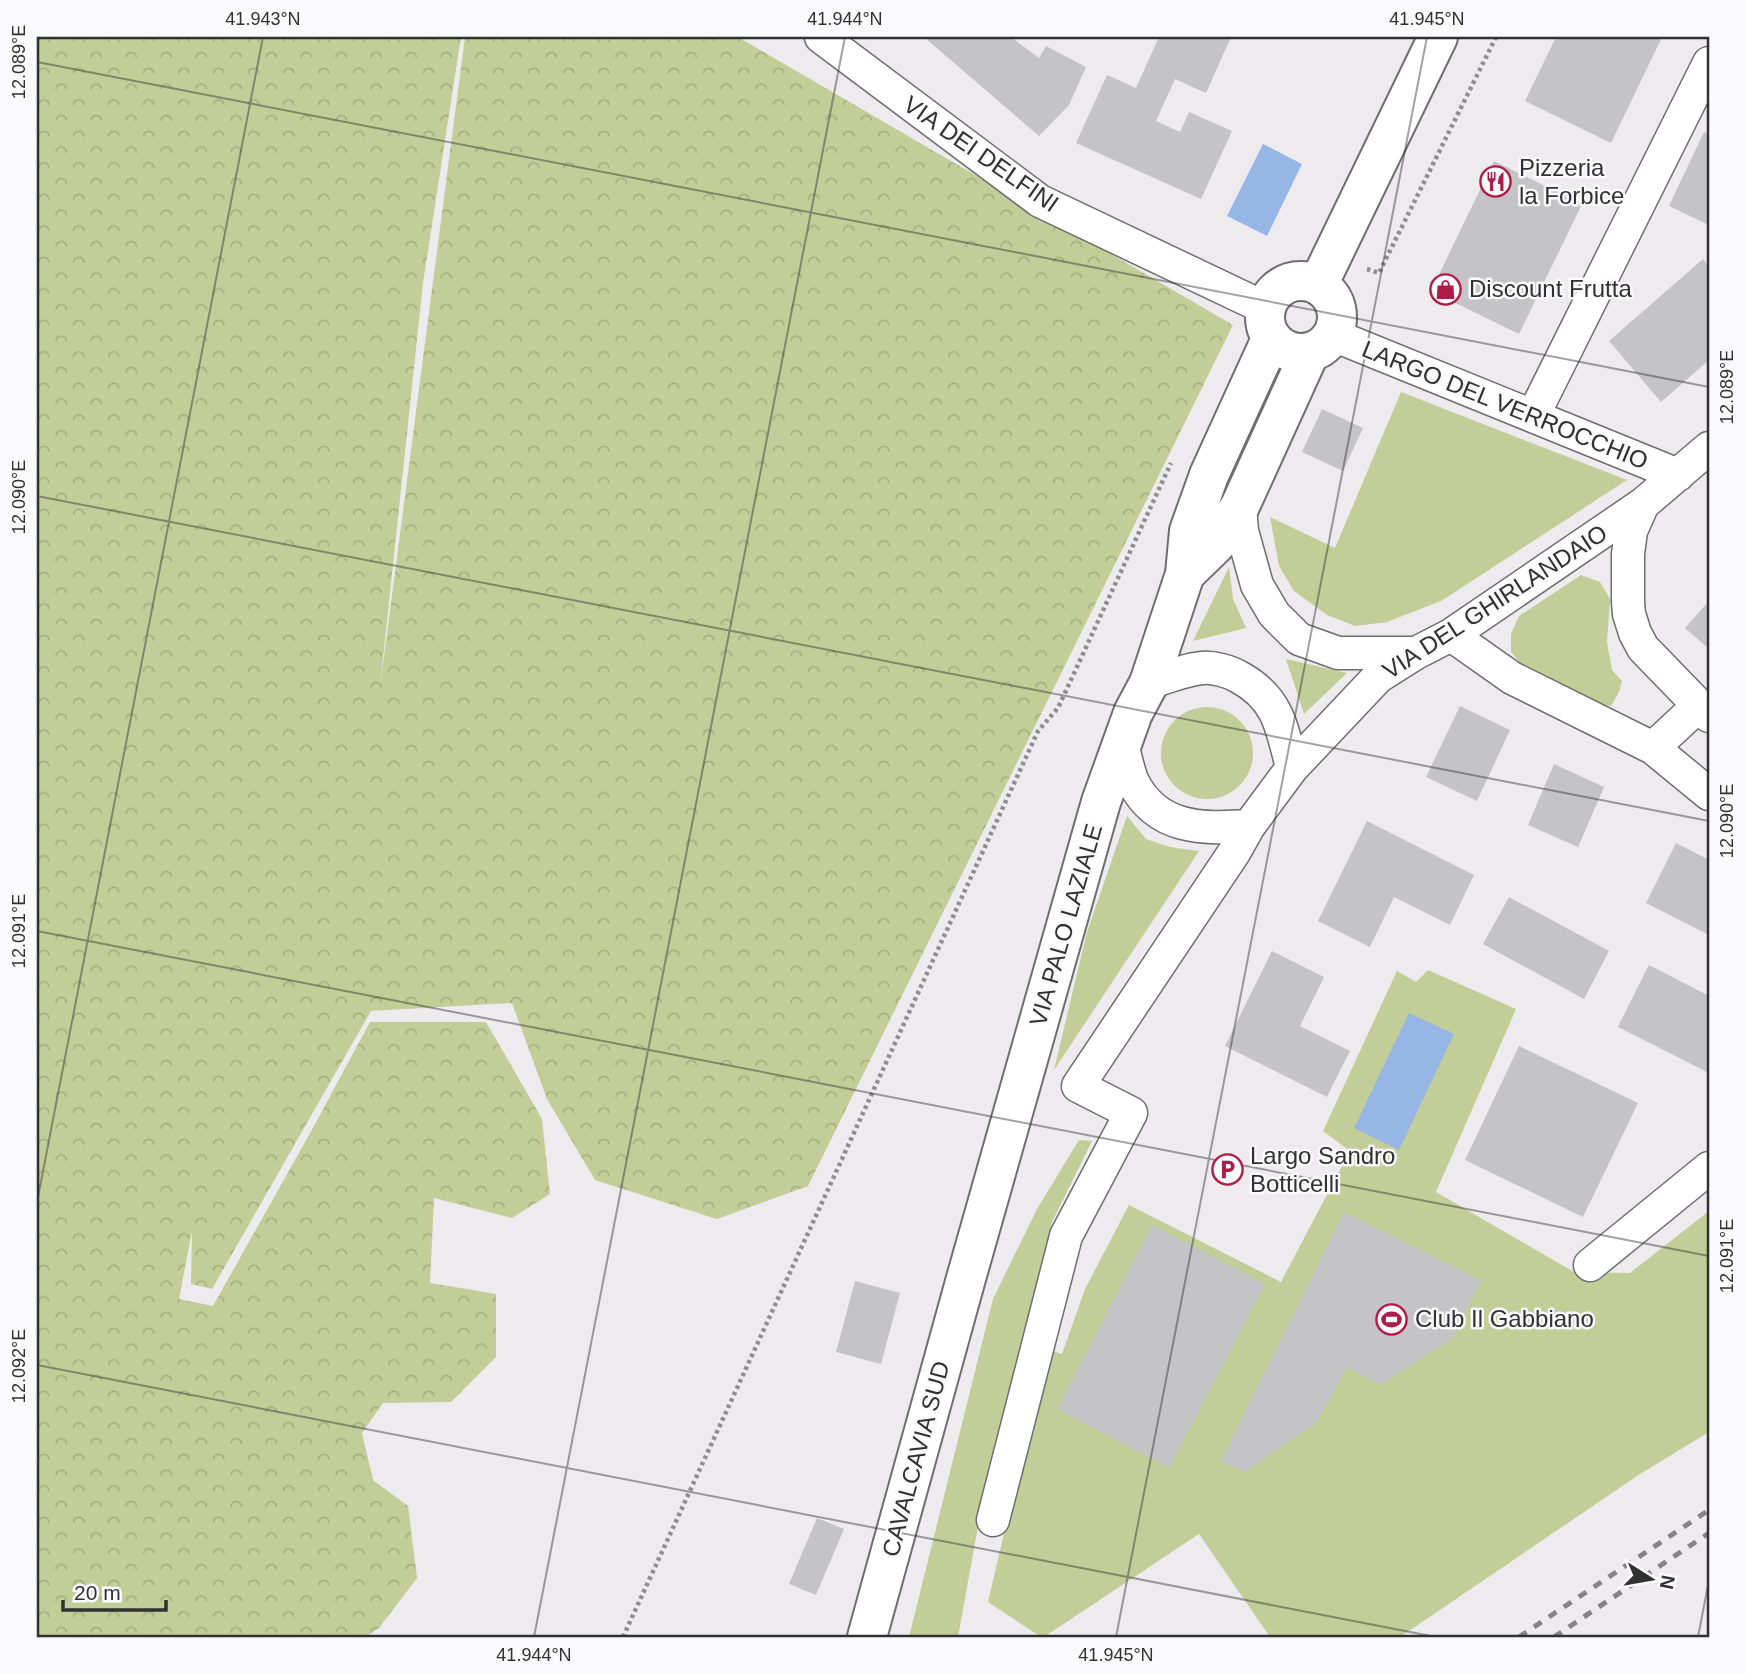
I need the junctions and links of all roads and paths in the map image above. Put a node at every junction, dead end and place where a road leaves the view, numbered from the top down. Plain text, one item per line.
1 (821, 37) edge
2 (1438, 37) edge
3 (1496, 37) edge
4 (1709, 63) edge
5 (1379, 273) dead end
6 (1318, 285) junction
7 (1268, 323) junction
8 (1321, 344) junction
9 (1533, 416) junction
10 (1709, 448) edge
11 (1172, 461) dead end
12 (1678, 475) junction
13 (1643, 503) junction
14 (1240, 506) junction
15 (1185, 574) junction
16 (1451, 635) junction
17 (1416, 653) junction
18 (1149, 682) junction
19 (1704, 711) edge
20 (1122, 745) junction
21 (1653, 748) junction
22 (1292, 768) junction
23 (1709, 794) edge
24 (1101, 802) junction
25 (1146, 802) junction
26 (1249, 826) junction
27 (1709, 1168) edge
28 (1590, 1265) dead end
29 (965, 1282) joint
30 (993, 1520) dead end
31 (624, 1637) edge
32 (867, 1637) edge

1 - 7 street, VIA DEI DELFINI
2 - 6 street
3 - 5 path
4 - 9 street
6 - 7 street, VIA PALO LAZIALE
6 - 8 street, VIA PALO LAZIALE
7 - 8 street
7 - 15 street, VIA PALO LAZIALE
8 - 9 street, LARGO DEL VERROCCHIO
8 - 14 street, VIA PALO LAZIALE
9 - 12 street, LARGO DEL VERROCCHIO
10 - 12 street, VIA DEL GHIRLANDAIO
11 - 31 path
12 - 13 street, VIA DEL GHIRLANDAIO
13 - 16 street, VIA DEL GHIRLANDAIO
13 - 19 street
14 - 15 street, VIA PALO LAZIALE
14 - 17 street
15 - 18 street, VIA PALO LAZIALE
16 - 17 street, VIA DEL GHIRLANDAIO
16 - 21 street
17 - 22 street, VIA DEL GHIRLANDAIO
18 - 20 street, VIA PALO LAZIALE
18 - 22 street
19 - 21 street
20 - 24 street, VIA PALO LAZIALE
20 - 25 street
21 - 23 street
22 - 26 street
24 - 25 street
24 - 29 street, VIA PALO LAZIALE
25 - 26 street
26 - 30 street
27 - 28 street
29 - 32 street, CAVALCAVIA SUD

